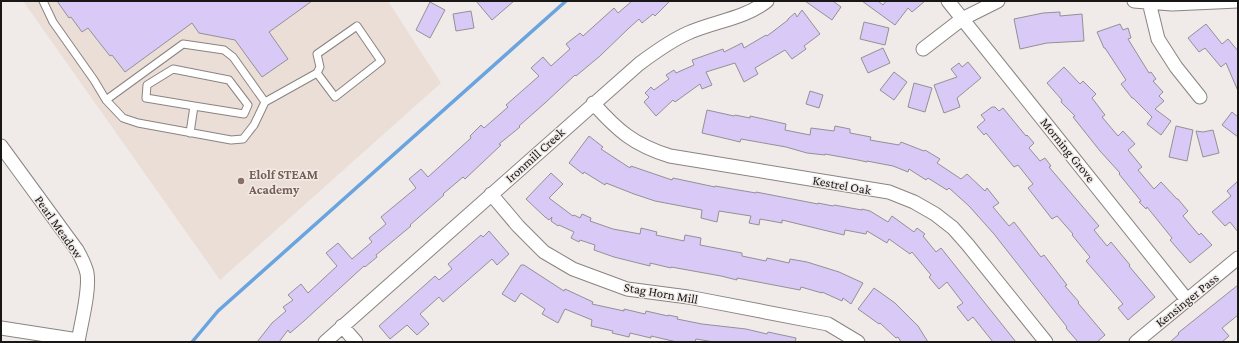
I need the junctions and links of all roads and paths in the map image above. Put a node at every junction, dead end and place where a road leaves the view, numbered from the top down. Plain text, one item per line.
1 (43, 1) edge
2 (767, 1) edge
3 (948, 1) edge
4 (998, 1) edge
5 (1134, 1) edge
6 (1238, 1) edge
7 (1149, 2) junction
8 (962, 19) junction
9 (923, 49) dead end
10 (317, 73) junction
11 (1200, 97) dead end
12 (106, 100) junction
13 (265, 102) junction
14 (593, 104) junction
15 (194, 106) junction
16 (190, 133) junction
17 (1, 146) edge
18 (491, 194) junction
19 (1238, 258) edge
20 (1188, 300) junction
21 (342, 326) junction
22 (1, 328) edge
23 (78, 341) edge
24 (325, 342) edge
25 (356, 342) edge
26 (858, 342) edge
27 (1046, 342) edge
28 (1136, 342) edge

1 - 12 lane
2 - 14 street, Ironmill Creek
3 - 8 street, Morning Grove
4 - 8 street
5 - 7 street
6 - 7 street
7 - 11 street
8 - 9 street
8 - 20 street, Morning Grove
10 - 10 lane
10 - 13 lane
12 - 13 lane
12 - 16 lane
13 - 16 lane
14 - 18 street, Ironmill Creek
14 - 27 street, Kestrel Oak
15 - 15 lane
15 - 16 lane
17 - 23 street, Pearl Meadow
18 - 21 street, Ironmill Creek
18 - 26 street, Stag Horn Mill
19 - 20 street, Kensinger Pass
20 - 28 street, Kensinger Pass
21 - 24 street, Ironmill Creek
21 - 25 street
22 - 23 street

